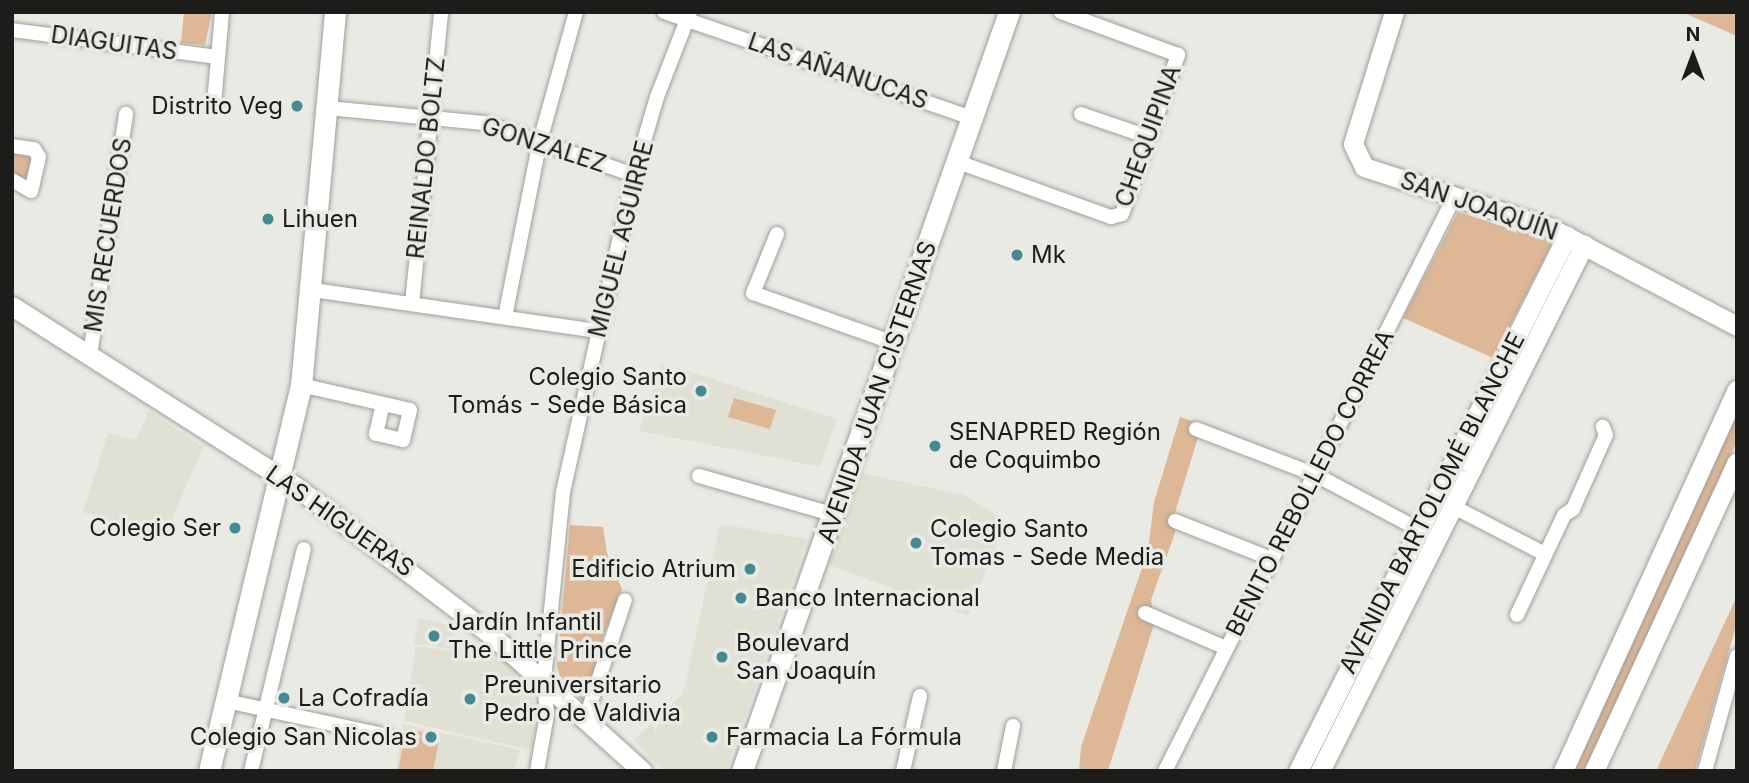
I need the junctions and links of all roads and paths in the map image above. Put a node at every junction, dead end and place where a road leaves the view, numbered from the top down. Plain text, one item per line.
1 (222, 12) edge
2 (335, 12) edge
3 (441, 12) edge
4 (576, 12) edge
5 (664, 12) edge
6 (1009, 12) edge
7 (1061, 12) edge
8 (1394, 12) edge
9 (688, 16) edge
10 (12, 30) edge
11 (216, 57) junction
12 (214, 104) dead end
13 (327, 108) junction
14 (127, 114) dead end
15 (1081, 114) dead end
16 (430, 118) junction
17 (972, 118) junction
18 (1148, 137) junction
19 (540, 141) junction
20 (12, 146) edge
21 (958, 162) junction
22 (634, 175) junction
23 (12, 180) edge
24 (1455, 196) junction
25 (777, 234) dead end
26 (1567, 236) junction
27 (1584, 246) junction
28 (313, 290) junction
29 (412, 304) junction
30 (12, 306) edge
31 (505, 317) junction
32 (1737, 326) edge
33 (598, 331) junction
34 (894, 343) junction
35 (90, 355) junction
36 (301, 386) junction
37 (1737, 390) edge
38 (383, 404) dead end
39 (1603, 427) dead end
40 (1196, 429) dead end
41 (1737, 462) edge
42 (1316, 475) junction
43 (699, 476) dead end
44 (282, 478) junction
45 (1452, 506) junction
46 (835, 515) junction
47 (1175, 521) dead end
48 (1418, 529) junction
49 (304, 549) dead end
50 (1545, 555) junction
51 (1272, 559) junction
52 (625, 600) dead end
53 (1145, 613) dead end
54 (1517, 615) dead end
55 (1226, 648) junction
56 (1737, 656) edge
57 (544, 679) junction
58 (920, 696) dead end
59 (226, 701) junction
60 (265, 711) junction
61 (586, 717) junction
62 (1013, 726) dead end
63 (388, 736) dead end
64 (209, 771) edge
65 (251, 771) edge
66 (537, 771) edge
67 (642, 771) edge
68 (742, 771) edge
69 (903, 771) edge
70 (1004, 771) edge
71 (1166, 771) edge
72 (1298, 771) edge
73 (1320, 771) edge
74 (1563, 771) edge
75 (1594, 771) edge
76 (1704, 771) edge

1 - 11 street
2 - 13 main road
3 - 16 street, REINALDO BOLTZ
4 - 19 street
5 - 9 street, LAS AÑANUCAS
6 - 17 main road, AVENIDA JUAN CISTERNAS
7 - 18 street, CHEQUIPINA
8 - 24 main road, SAN JOAQUÍN
9 - 17 street, LAS AÑANUCAS
9 - 22 street, MIGUEL AGUIRRE
10 - 11 street, DIAGUITAS
11 - 12 street
13 - 16 street, GONZALEZ
13 - 28 main road
14 - 35 street, MIS RECUERDOS
15 - 18 street
16 - 19 street, GONZALEZ
16 - 29 street, REINALDO BOLTZ
17 - 21 main road, AVENIDA JUAN CISTERNAS
18 - 21 street, CHEQUIPINA
19 - 22 street, GONZALEZ
19 - 31 street
20 - 23 street
21 - 34 main road, AVENIDA JUAN CISTERNAS
22 - 33 street, MIGUEL AGUIRRE
24 - 26 main road, SAN JOAQUÍN
24 - 42 street, BENITO REBOLLEDO CORREA
25 - 34 street
26 - 27 main road, SAN JOAQUÍN
26 - 48 main road, AVENIDA BARTOLOMÉ BLANCHE
27 - 32 main road, SAN JOAQUÍN
27 - 45 main road, AVENIDA BARTOLOMÉ BLANCHE
28 - 29 street
28 - 36 main road
29 - 31 street
30 - 35 main road, LAS HIGUERAS
31 - 33 street
33 - 57 street, MIGUEL AGUIRRE
34 - 46 main road, AVENIDA JUAN CISTERNAS
35 - 44 main road, LAS HIGUERAS
36 - 38 street
36 - 44 main road
37 - 74 main road
39 - 50 street
40 - 42 street
41 - 75 main road
42 - 48 street
42 - 51 street, BENITO REBOLLEDO CORREA
43 - 46 street
44 - 57 main road, LAS HIGUERAS
44 - 59 main road
45 - 50 street
45 - 73 main road, AVENIDA BARTOLOMÉ BLANCHE
46 - 68 main road, AVENIDA JUAN CISTERNAS
47 - 51 street
48 - 72 main road, AVENIDA BARTOLOMÉ BLANCHE
49 - 60 street
50 - 54 street
51 - 55 street, BENITO REBOLLEDO CORREA
52 - 61 street
53 - 55 street
55 - 71 street, BENITO REBOLLEDO CORREA
56 - 76 street
57 - 61 main road, LAS HIGUERAS
57 - 66 street, MIGUEL AGUIRRE
58 - 69 street
59 - 60 street
59 - 64 main road
60 - 63 street
60 - 65 street
61 - 67 main road, LAS HIGUERAS
62 - 70 street

